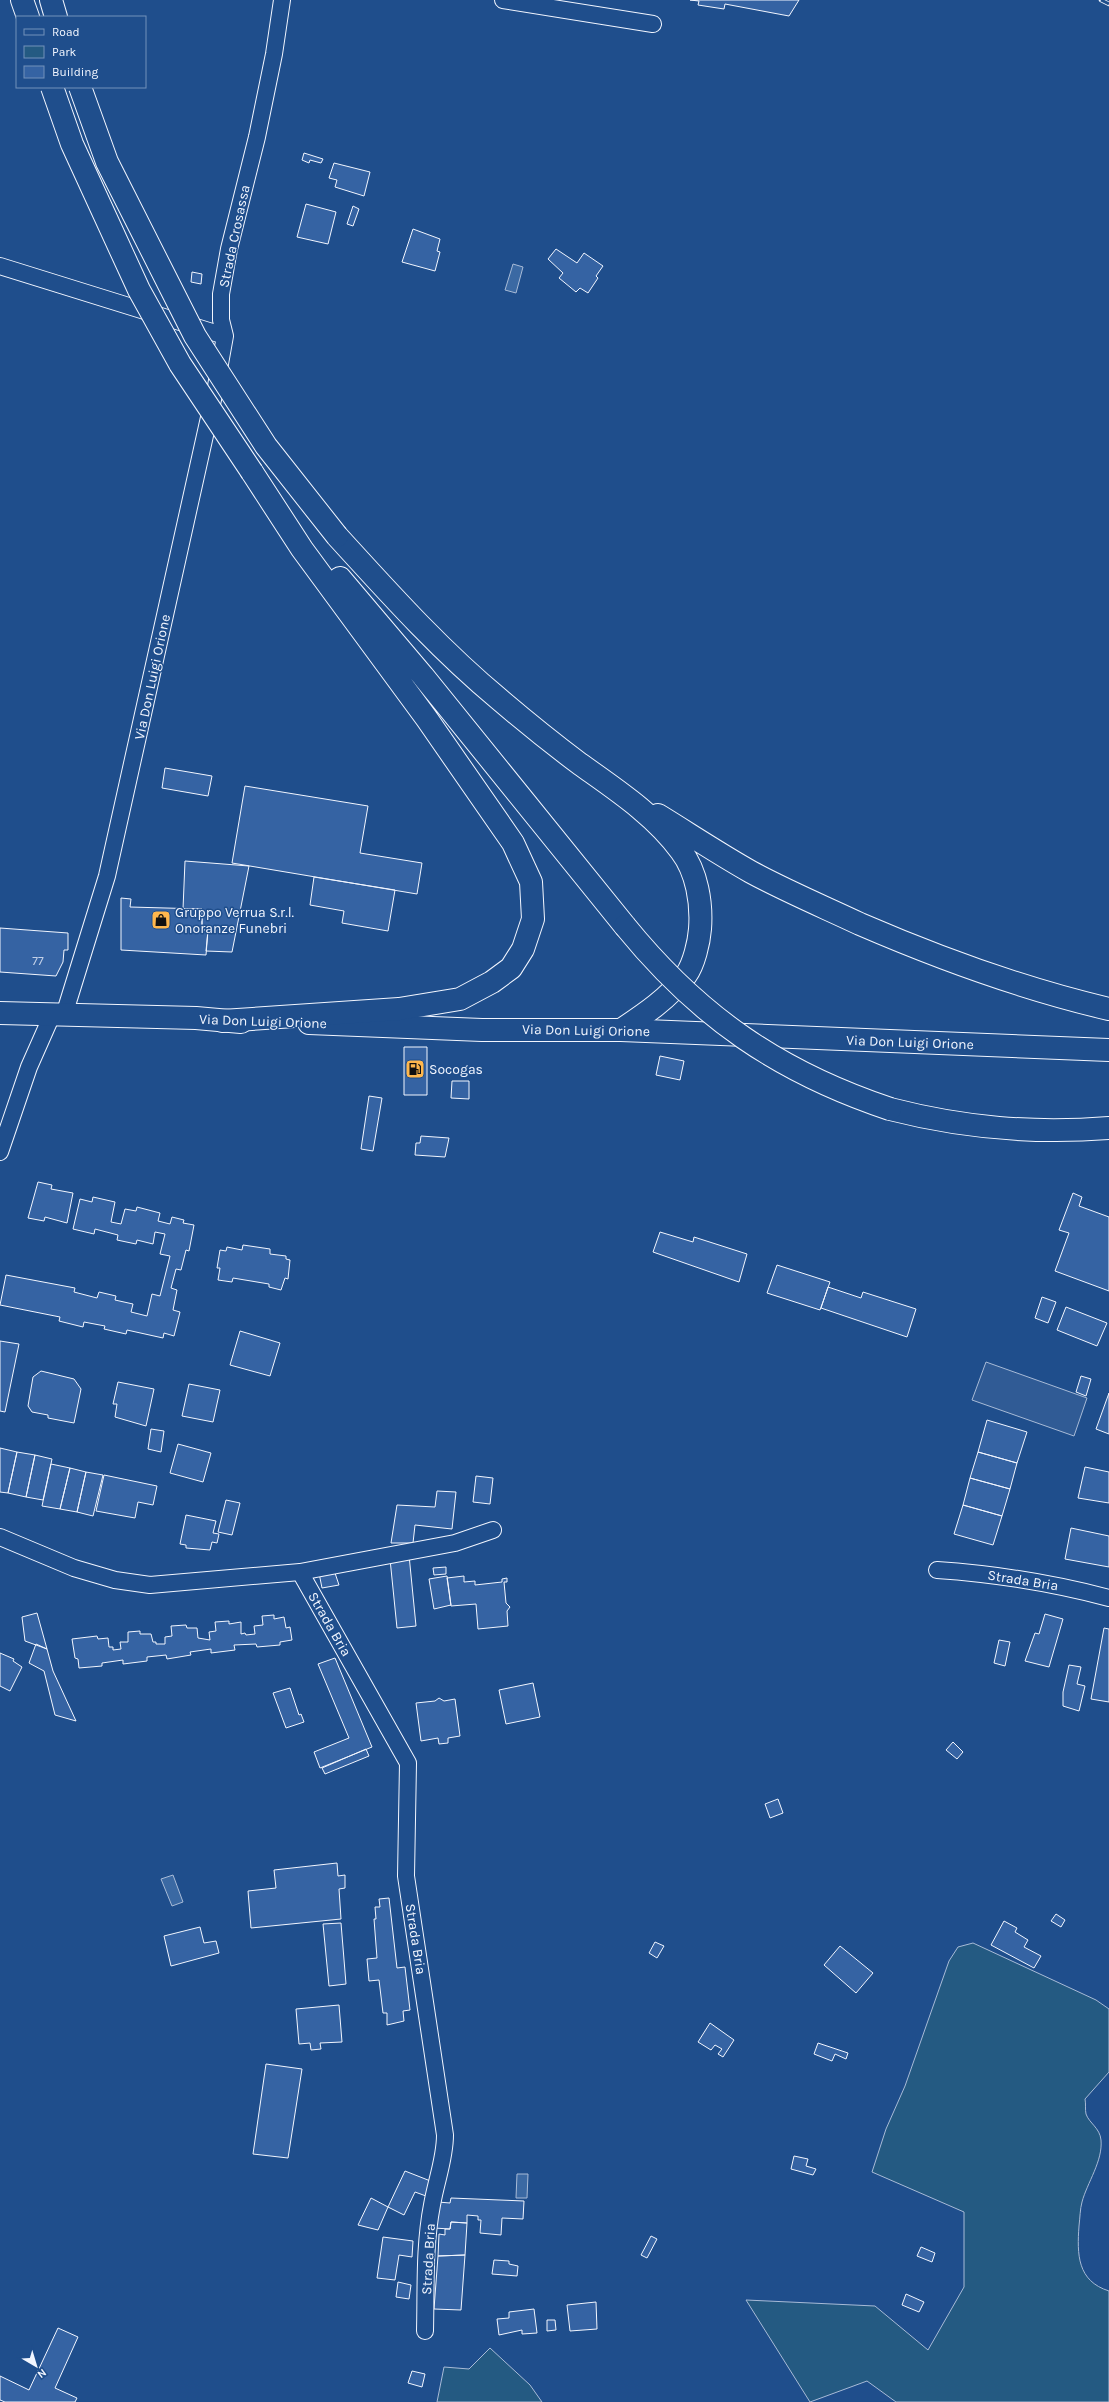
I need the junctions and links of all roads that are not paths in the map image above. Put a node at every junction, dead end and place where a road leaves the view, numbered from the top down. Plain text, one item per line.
1 (22, 0) edge
2 (51, 0) edge
3 (282, 0) edge
4 (503, 0) edge
5 (28, 16) edge
6 (56, 16) edge
7 (653, 24) dead end
8 (52, 88) edge
9 (80, 88) edge
10 (0, 266) edge
11 (225, 336) junction
12 (306, 546) junction
13 (601, 779) junction
14 (1109, 1009) edge
15 (0, 1013) edge
16 (58, 1015) junction
17 (222, 1021) junction
18 (621, 1030) junction
19 (1109, 1050) edge
20 (1109, 1128) edge
21 (0, 1152) edge
22 (493, 1530) dead end
23 (0, 1538) edge
24 (937, 1570) dead end
25 (300, 1572) junction
26 (1109, 1598) edge
27 (425, 2331) dead end

1 - 5 main road
2 - 6 main road
3 - 11 street, Strada Crosassa
4 - 7 street
8 - 12 main road, bridge
9 - 13 main road, bridge
10 - 11 street
11 - 16 street, Via Don Luigi Orione
12 - 17 main road
12 - 20 main road, bridge
13 - 14 main road
13 - 18 main road
15 - 16 main road, Via Don Luigi Orione
16 - 17 main road, Via Don Luigi Orione
16 - 21 street
17 - 18 main road, Via Don Luigi Orione
18 - 19 main road, Via Don Luigi Orione
22 - 25 street, Strada Bria
23 - 25 street, Strada Bria
24 - 26 street, Strada Bria
25 - 27 street, Strada Bria

